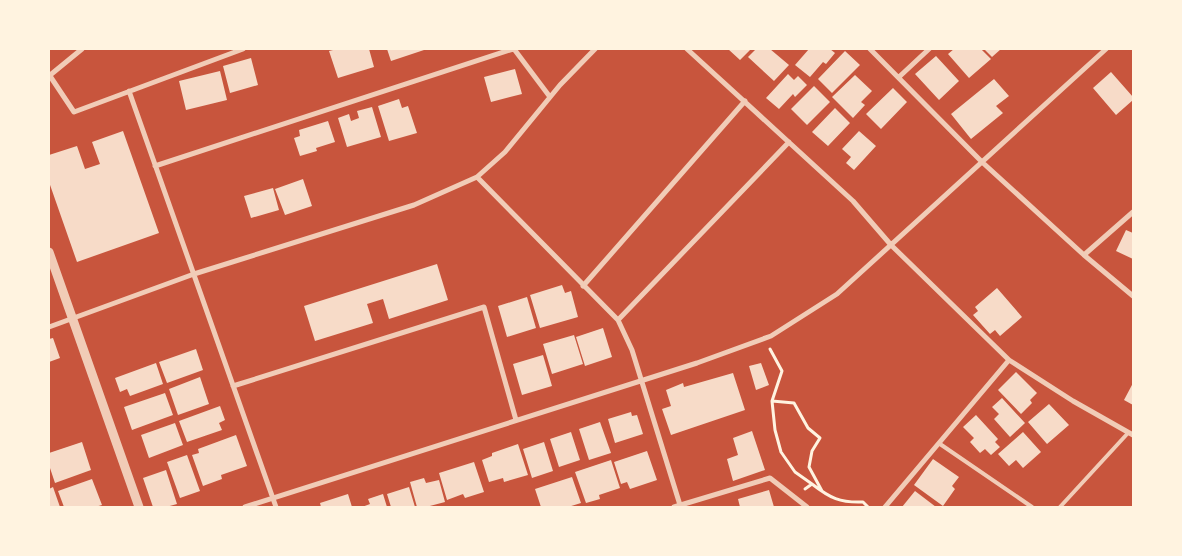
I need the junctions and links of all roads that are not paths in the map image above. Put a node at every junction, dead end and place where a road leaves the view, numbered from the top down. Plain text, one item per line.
1 (82, 49) edge
2 (243, 49) edge
3 (514, 49) edge
4 (595, 49) edge
5 (688, 49) edge
6 (870, 49) edge
7 (929, 49) edge
8 (1106, 49) edge
9 (49, 76) edge
10 (899, 78) junction
11 (128, 90) junction
12 (550, 97) junction
13 (745, 101) junction
14 (789, 142) junction
15 (982, 162) junction
16 (156, 166) junction
17 (477, 177) junction
18 (1133, 212) edge
19 (891, 245) junction
20 (49, 252) edge
21 (1084, 255) junction
22 (194, 274) junction
23 (583, 286) junction
24 (1133, 296) edge
25 (72, 318) junction
26 (618, 320) junction
27 (49, 326) edge
28 (1009, 360) junction
29 (641, 380) junction
30 (233, 386) junction
31 (516, 420) junction
32 (1131, 434) edge
33 (940, 444) junction
34 (272, 498) junction
35 (680, 505) junction
36 (139, 507) edge
37 (245, 507) edge
38 (276, 507) edge
39 (674, 507) edge
40 (807, 507) edge
41 (885, 507) edge
42 (1032, 507) edge
43 (1060, 507) edge

1 - 9 street
2 - 11 street
3 - 12 street
3 - 16 street
4 - 12 street
5 - 13 street
6 - 10 street
7 - 10 street
8 - 15 street
9 - 11 street
10 - 15 street
11 - 16 street
12 - 17 street
13 - 14 street
13 - 23 street
14 - 19 street
14 - 26 street
15 - 19 street
15 - 21 street
16 - 22 street
17 - 22 street
17 - 23 street
18 - 21 street
19 - 28 street
19 - 29 street
20 - 25 street
21 - 24 street
22 - 25 street
22 - 30 street
23 - 26 street
25 - 27 street
25 - 36 street
26 - 29 street
28 - 32 street
28 - 33 street
29 - 31 street
29 - 35 street
30 - 31 street
30 - 34 street
31 - 34 street
32 - 43 lane
33 - 41 street
33 - 42 lane
34 - 37 street
34 - 38 street
35 - 39 street
35 - 40 street

